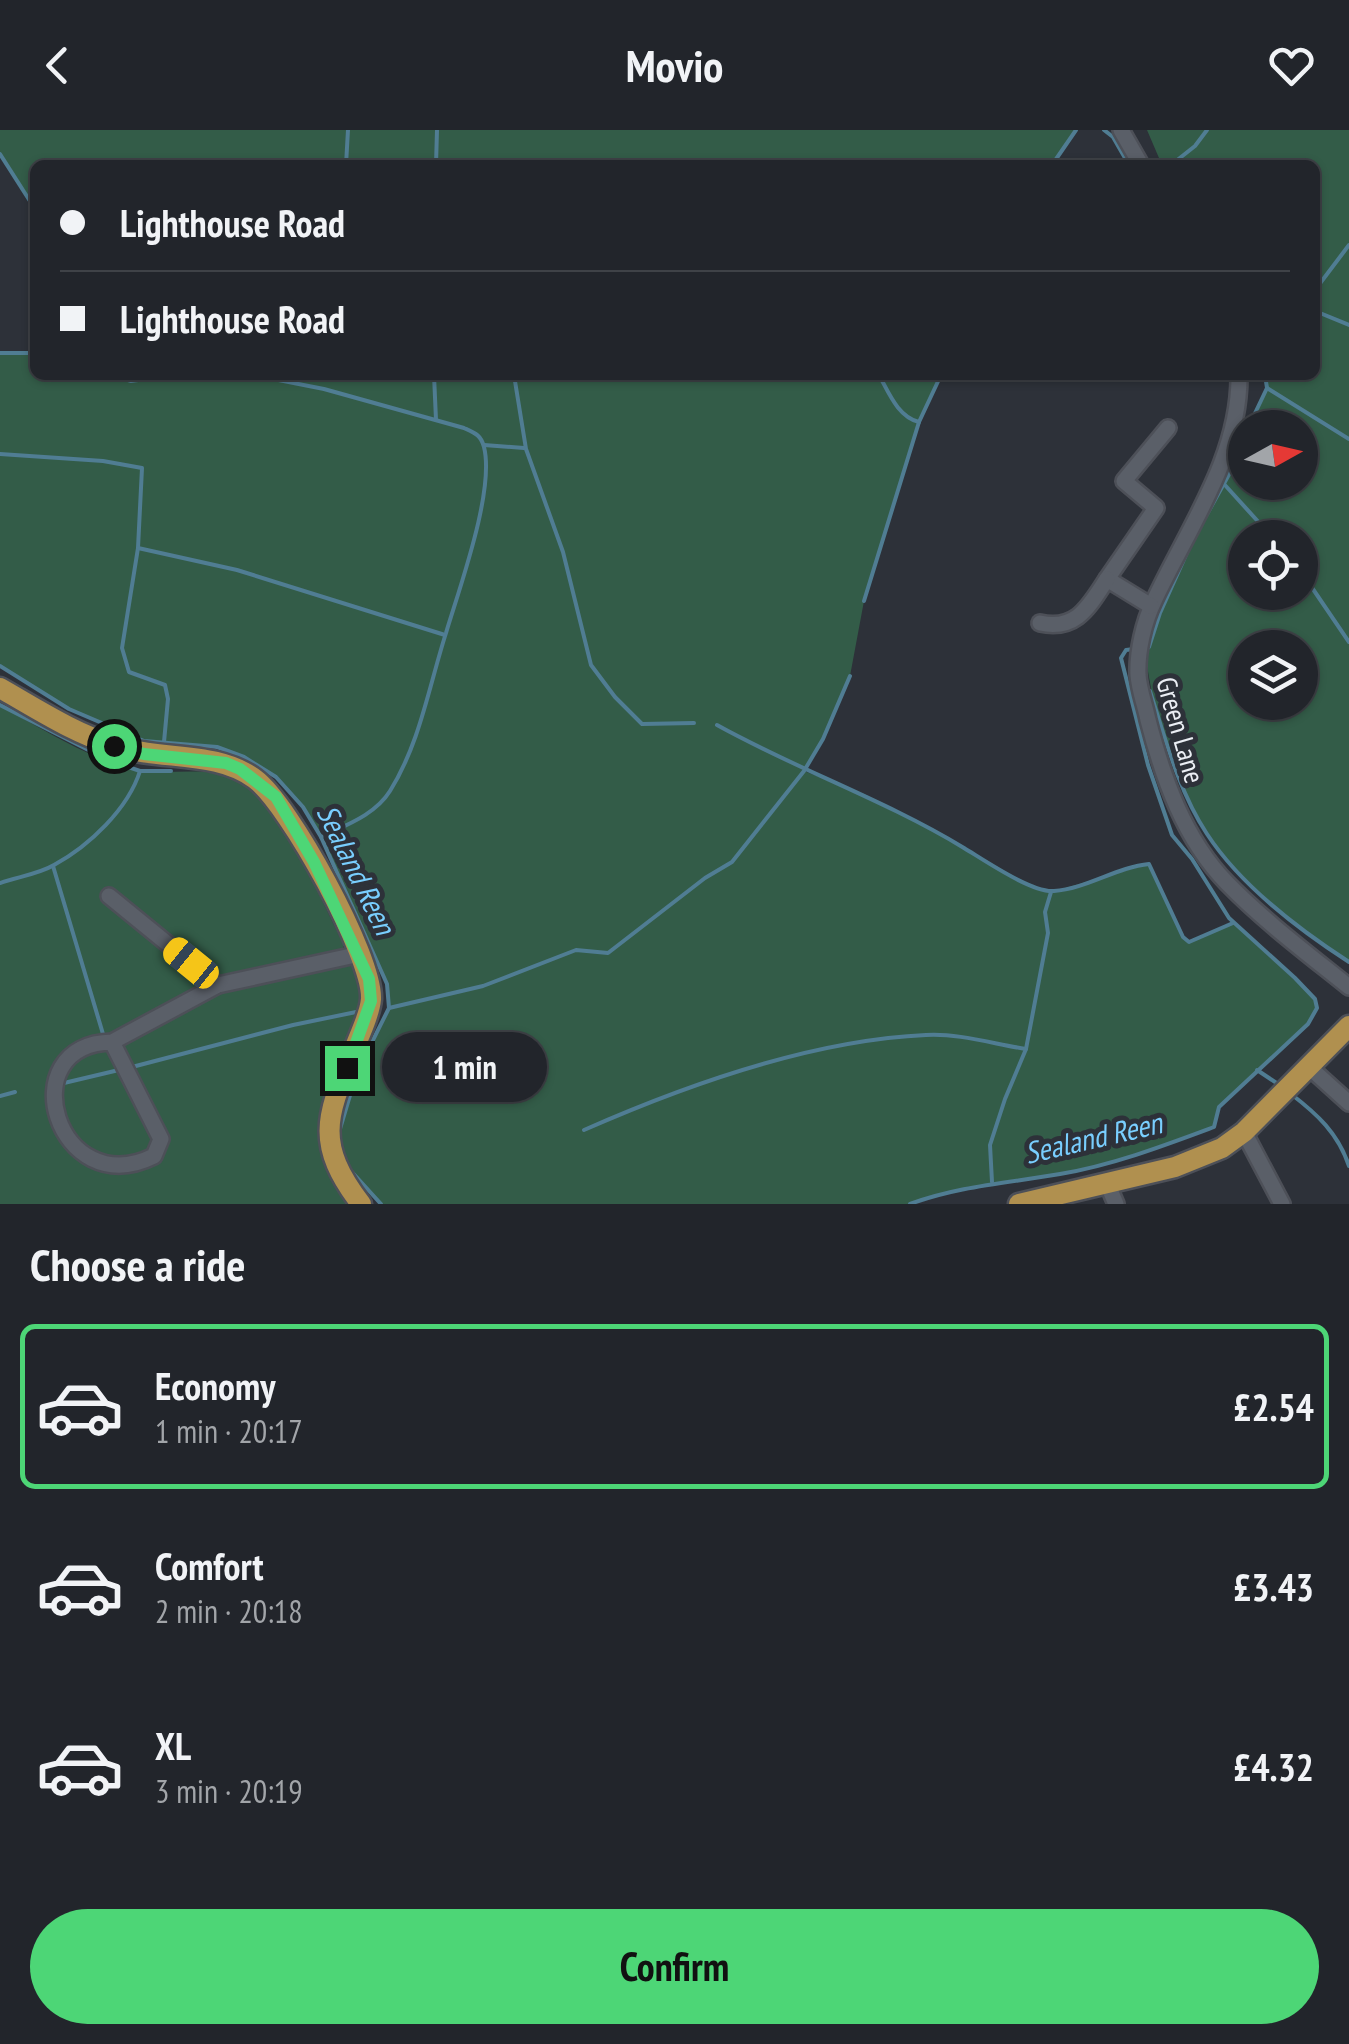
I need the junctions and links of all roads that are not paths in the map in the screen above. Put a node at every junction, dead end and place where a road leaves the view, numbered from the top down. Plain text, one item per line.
1 (1121, 130) edge
2 (1138, 160) edge
3 (1239, 380) edge
4 (1168, 428) dead end
5 (1107, 579) junction
6 (1152, 606) junction
7 (1040, 623) dead end
8 (0, 688) edge
9 (109, 896) dead end
10 (360, 954) junction
11 (218, 985) junction
12 (1349, 987) edge
13 (1349, 1026) edge
14 (112, 1042) junction
15 (1308, 1066) junction
16 (1349, 1103) edge
17 (1244, 1132) junction
18 (1106, 1183) junction
19 (361, 1204) edge
20 (1019, 1204) edge
21 (1116, 1204) edge
22 (1282, 1204) edge

1 - 2 street
3 - 6 street, Green Lane
4 - 5 street
5 - 6 street
5 - 7 street
6 - 12 street, Green Lane
8 - 10 main road
9 - 11 street
10 - 11 street
10 - 19 main road
11 - 14 street
13 - 15 main road
14 - 14 street
15 - 16 street
15 - 17 main road
17 - 18 main road
17 - 22 street
18 - 20 main road
18 - 21 street

